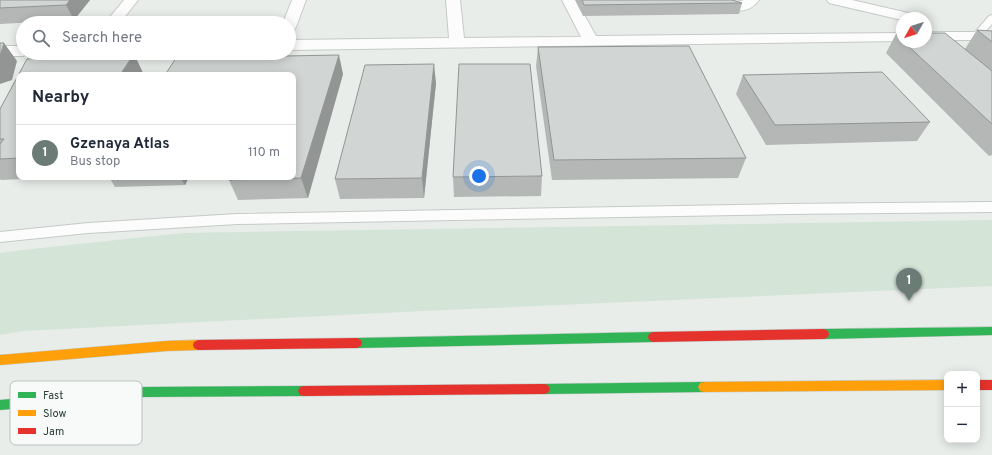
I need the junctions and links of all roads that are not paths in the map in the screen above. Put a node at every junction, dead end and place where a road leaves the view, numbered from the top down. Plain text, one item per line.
1 (132, 0) edge
2 (299, 0) edge
3 (453, 0) edge
4 (569, 0) edge
5 (709, 0) edge
6 (752, 0) edge
7 (834, 0) edge
8 (731, 3) edge
9 (896, 14) edge
10 (118, 16) edge
11 (293, 16) edge
12 (992, 18) edge
13 (934, 23) dead end
14 (987, 35) edge
15 (932, 36) edge
16 (896, 37) edge
17 (590, 40) junction
18 (456, 42) junction
19 (296, 45) edge
20 (0, 51) edge
21 (16, 51) edge
22 (992, 207) edge
23 (0, 237) edge
24 (992, 330) edge
25 (0, 360) edge
26 (944, 385) edge
27 (980, 385) edge
28 (992, 385) edge
29 (142, 392) edge
30 (10, 404) edge
31 (0, 405) edge

1 - 10 street
2 - 11 street
3 - 18 street
4 - 17 street
5 - 8 street
6 - 8 street
7 - 9 street
12 - 14 lane
13 - 14 street
14 - 15 street
16 - 17 street
17 - 18 street
18 - 19 street
20 - 21 street
22 - 23 lane
24 - 25 highway
26 - 29 highway
27 - 28 highway
30 - 31 highway

